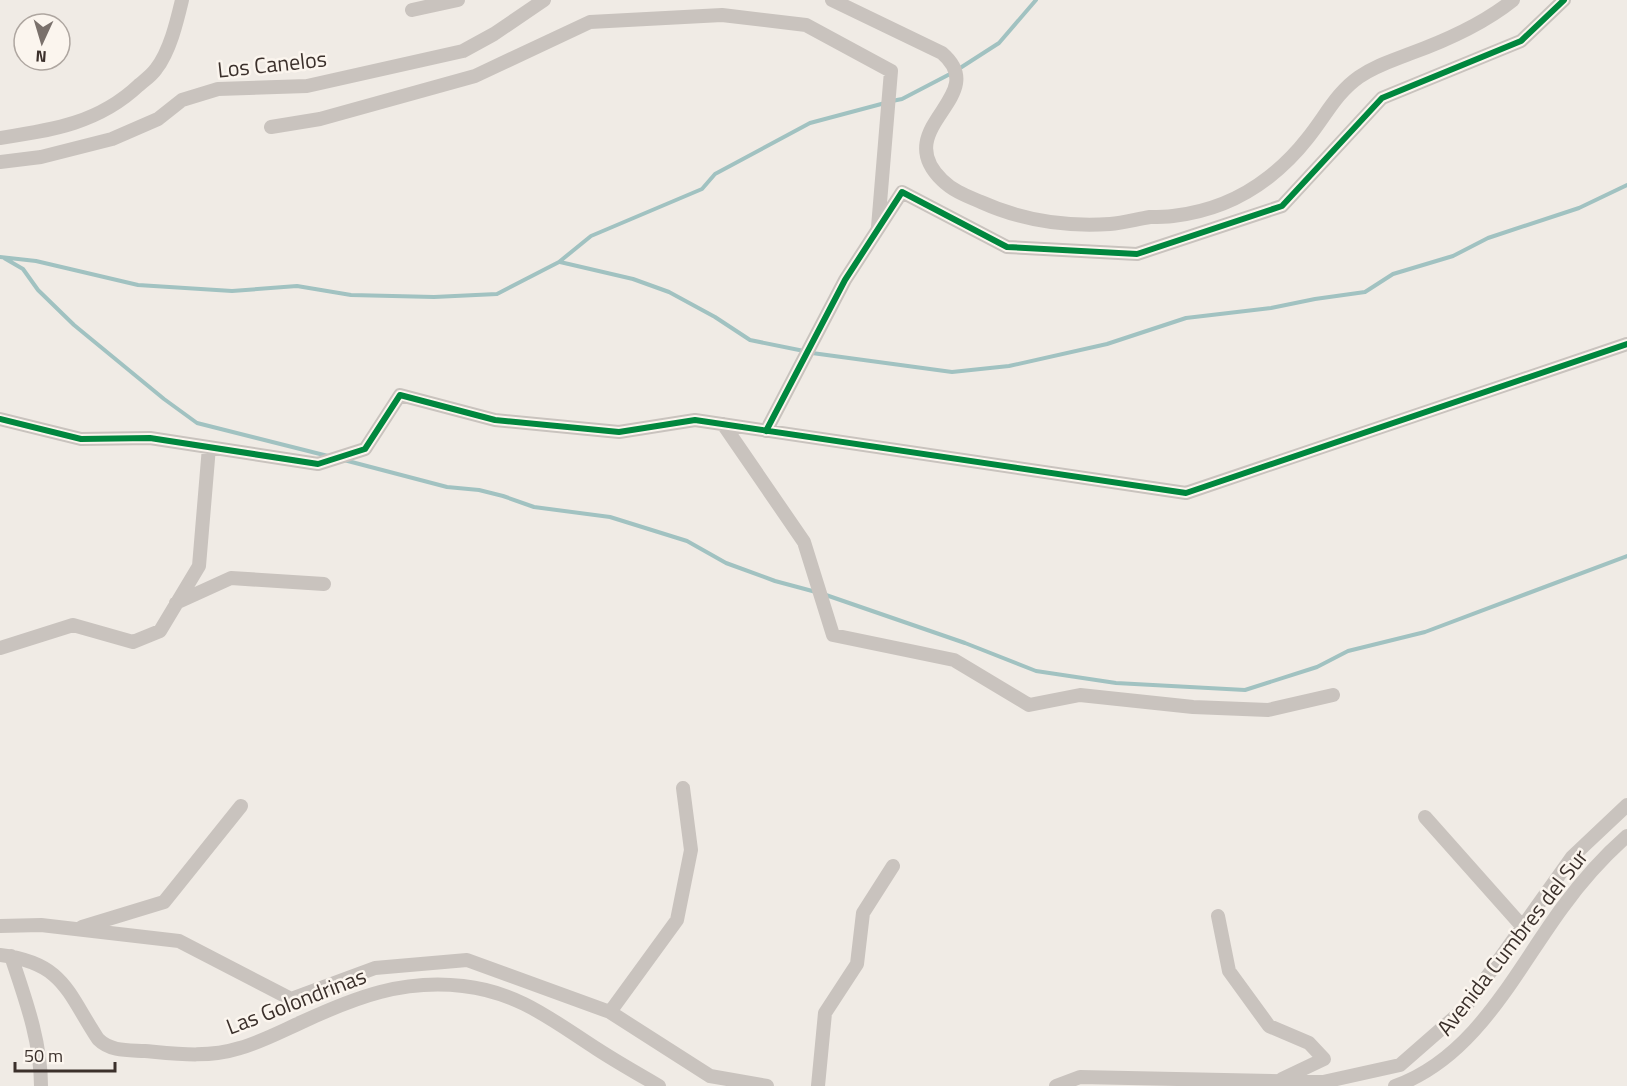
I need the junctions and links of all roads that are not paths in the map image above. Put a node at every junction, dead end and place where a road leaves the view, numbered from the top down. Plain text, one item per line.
1 (458, 0) edge
2 (544, 0) edge
3 (832, 0) edge
4 (1513, 0) edge
5 (1564, 0) edge
6 (183, 1) edge
7 (412, 10) dead end
8 (271, 127) dead end
9 (0, 138) edge
10 (0, 162) edge
11 (878, 229) junction
12 (1627, 345) edge
13 (0, 419) edge
14 (723, 424) junction
15 (766, 431) junction
16 (209, 447) junction
17 (324, 584) dead end
18 (176, 603) junction
19 (0, 648) edge
20 (1333, 695) dead end
21 (683, 788) dead end
22 (1627, 805) edge
23 (242, 806) dead end
24 (1425, 817) dead end
25 (1627, 836) edge
26 (893, 866) dead end
27 (1218, 916) dead end
28 (0, 926) edge
29 (1522, 926) junction
30 (74, 929) junction
31 (6, 955) edge
32 (609, 1012) junction
33 (1278, 1081) junction
34 (41, 1086) edge
35 (659, 1086) edge
36 (767, 1086) edge
37 (818, 1086) edge
38 (1056, 1086) edge
39 (1395, 1086) edge

1 - 7 street
2 - 10 street, Los Canelos
3 - 4 street
5 - 11 street
6 - 9 street
8 - 11 street
11 - 15 street
12 - 15 street
13 - 16 street
14 - 15 street
14 - 16 street
14 - 20 street
16 - 18 street
17 - 18 street
18 - 19 street
21 - 32 street
22 - 29 street
23 - 30 street
24 - 29 street
25 - 39 street, Avenida Cumbres del Sur
26 - 37 street
27 - 33 street
28 - 30 street
29 - 33 street
30 - 32 street
31 - 34 street
31 - 35 street, Las Golondrinas
32 - 36 street
33 - 38 street

